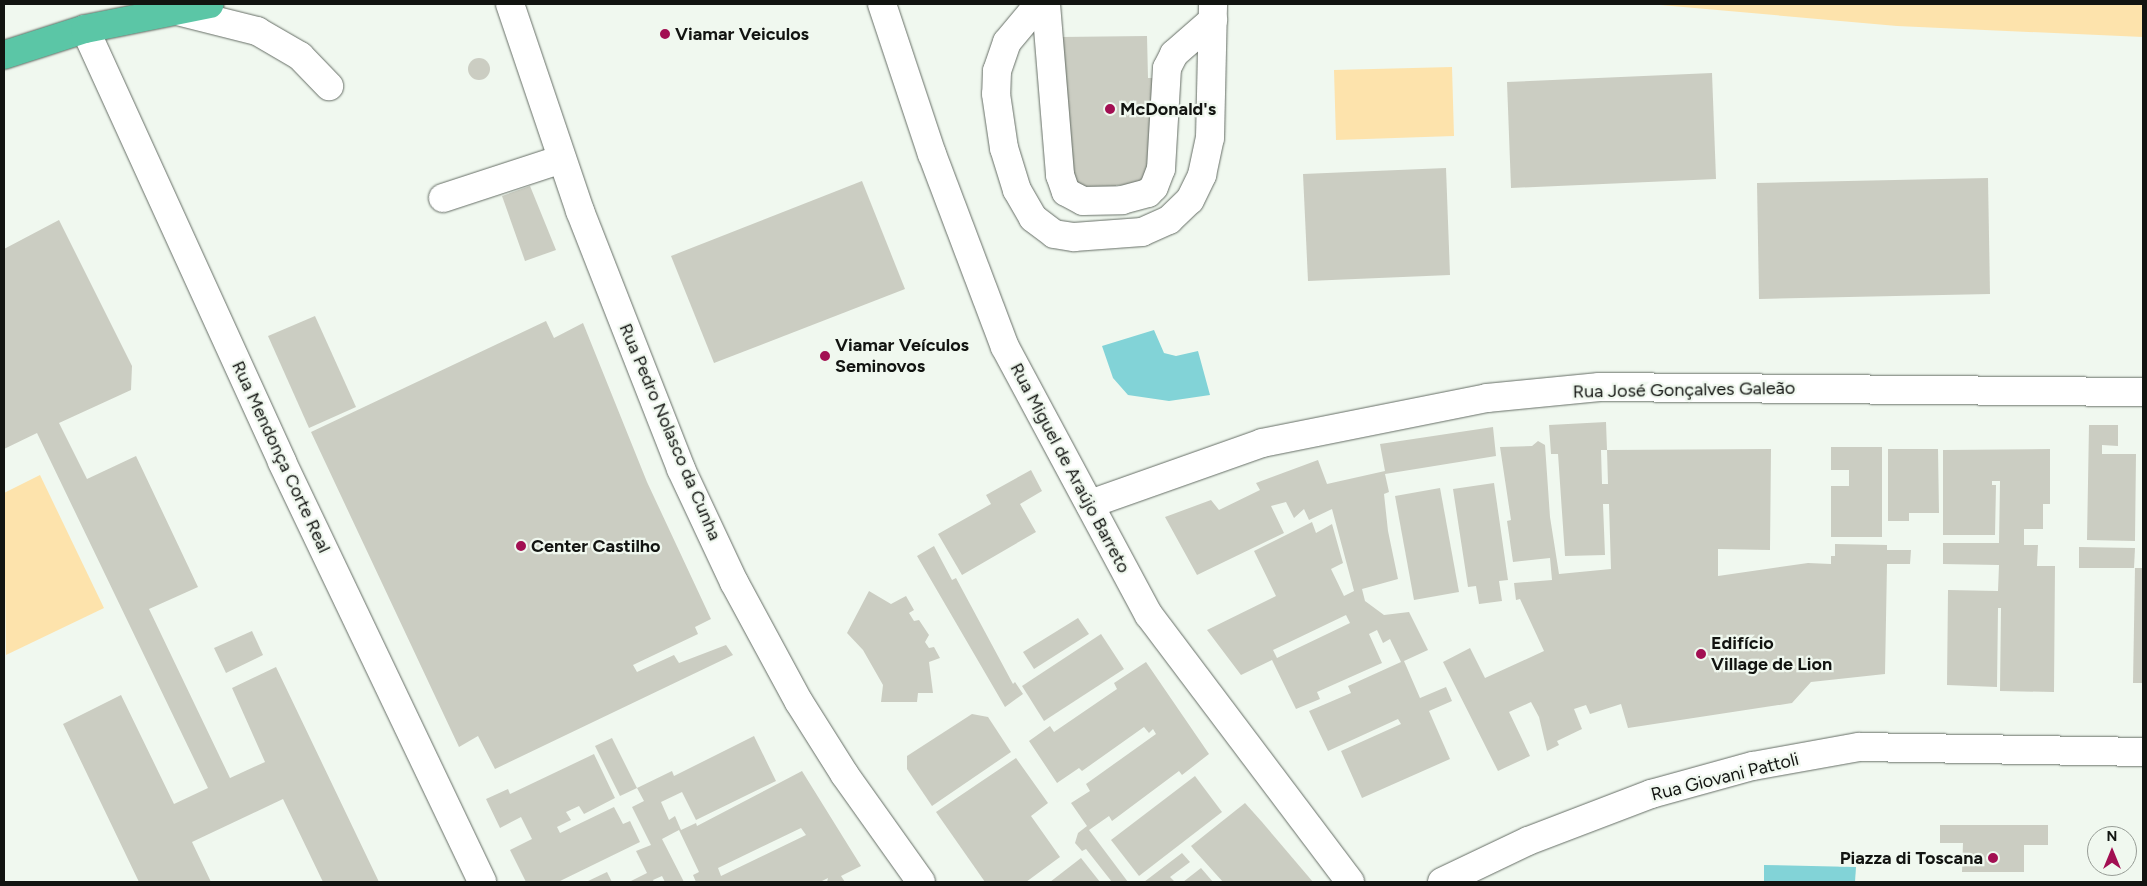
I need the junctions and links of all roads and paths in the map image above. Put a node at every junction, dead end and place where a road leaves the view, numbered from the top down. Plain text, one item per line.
1 (210, 4) edge
2 (510, 4) edge
3 (882, 4) edge
4 (1045, 4) edge
5 (173, 10) junction
6 (1213, 12) edge
7 (85, 29) junction
8 (4, 55) edge
9 (328, 86) dead end
10 (559, 151) junction
11 (444, 198) dead end
12 (2143, 392) edge
13 (1090, 504) junction
14 (2143, 752) edge
15 (482, 882) edge
16 (921, 882) edge
17 (1350, 882) edge
18 (1442, 882) edge

1 - 5 highway
2 - 10 street, Rua Pedro Nolasco da Cunha
3 - 13 street, Rua Miguel de Araújo Barreto
4 - 6 street
4 - 6 street
5 - 7 highway
5 - 9 street
7 - 8 highway
7 - 15 street, Rua Mendonça Corte Real
10 - 11 street
10 - 16 street, Rua Pedro Nolasco da Cunha
12 - 13 street, Rua José Gonçalves Galeão
13 - 17 street, Rua Miguel de Araújo Barreto
14 - 18 street, Rua Giovani Pattoli

